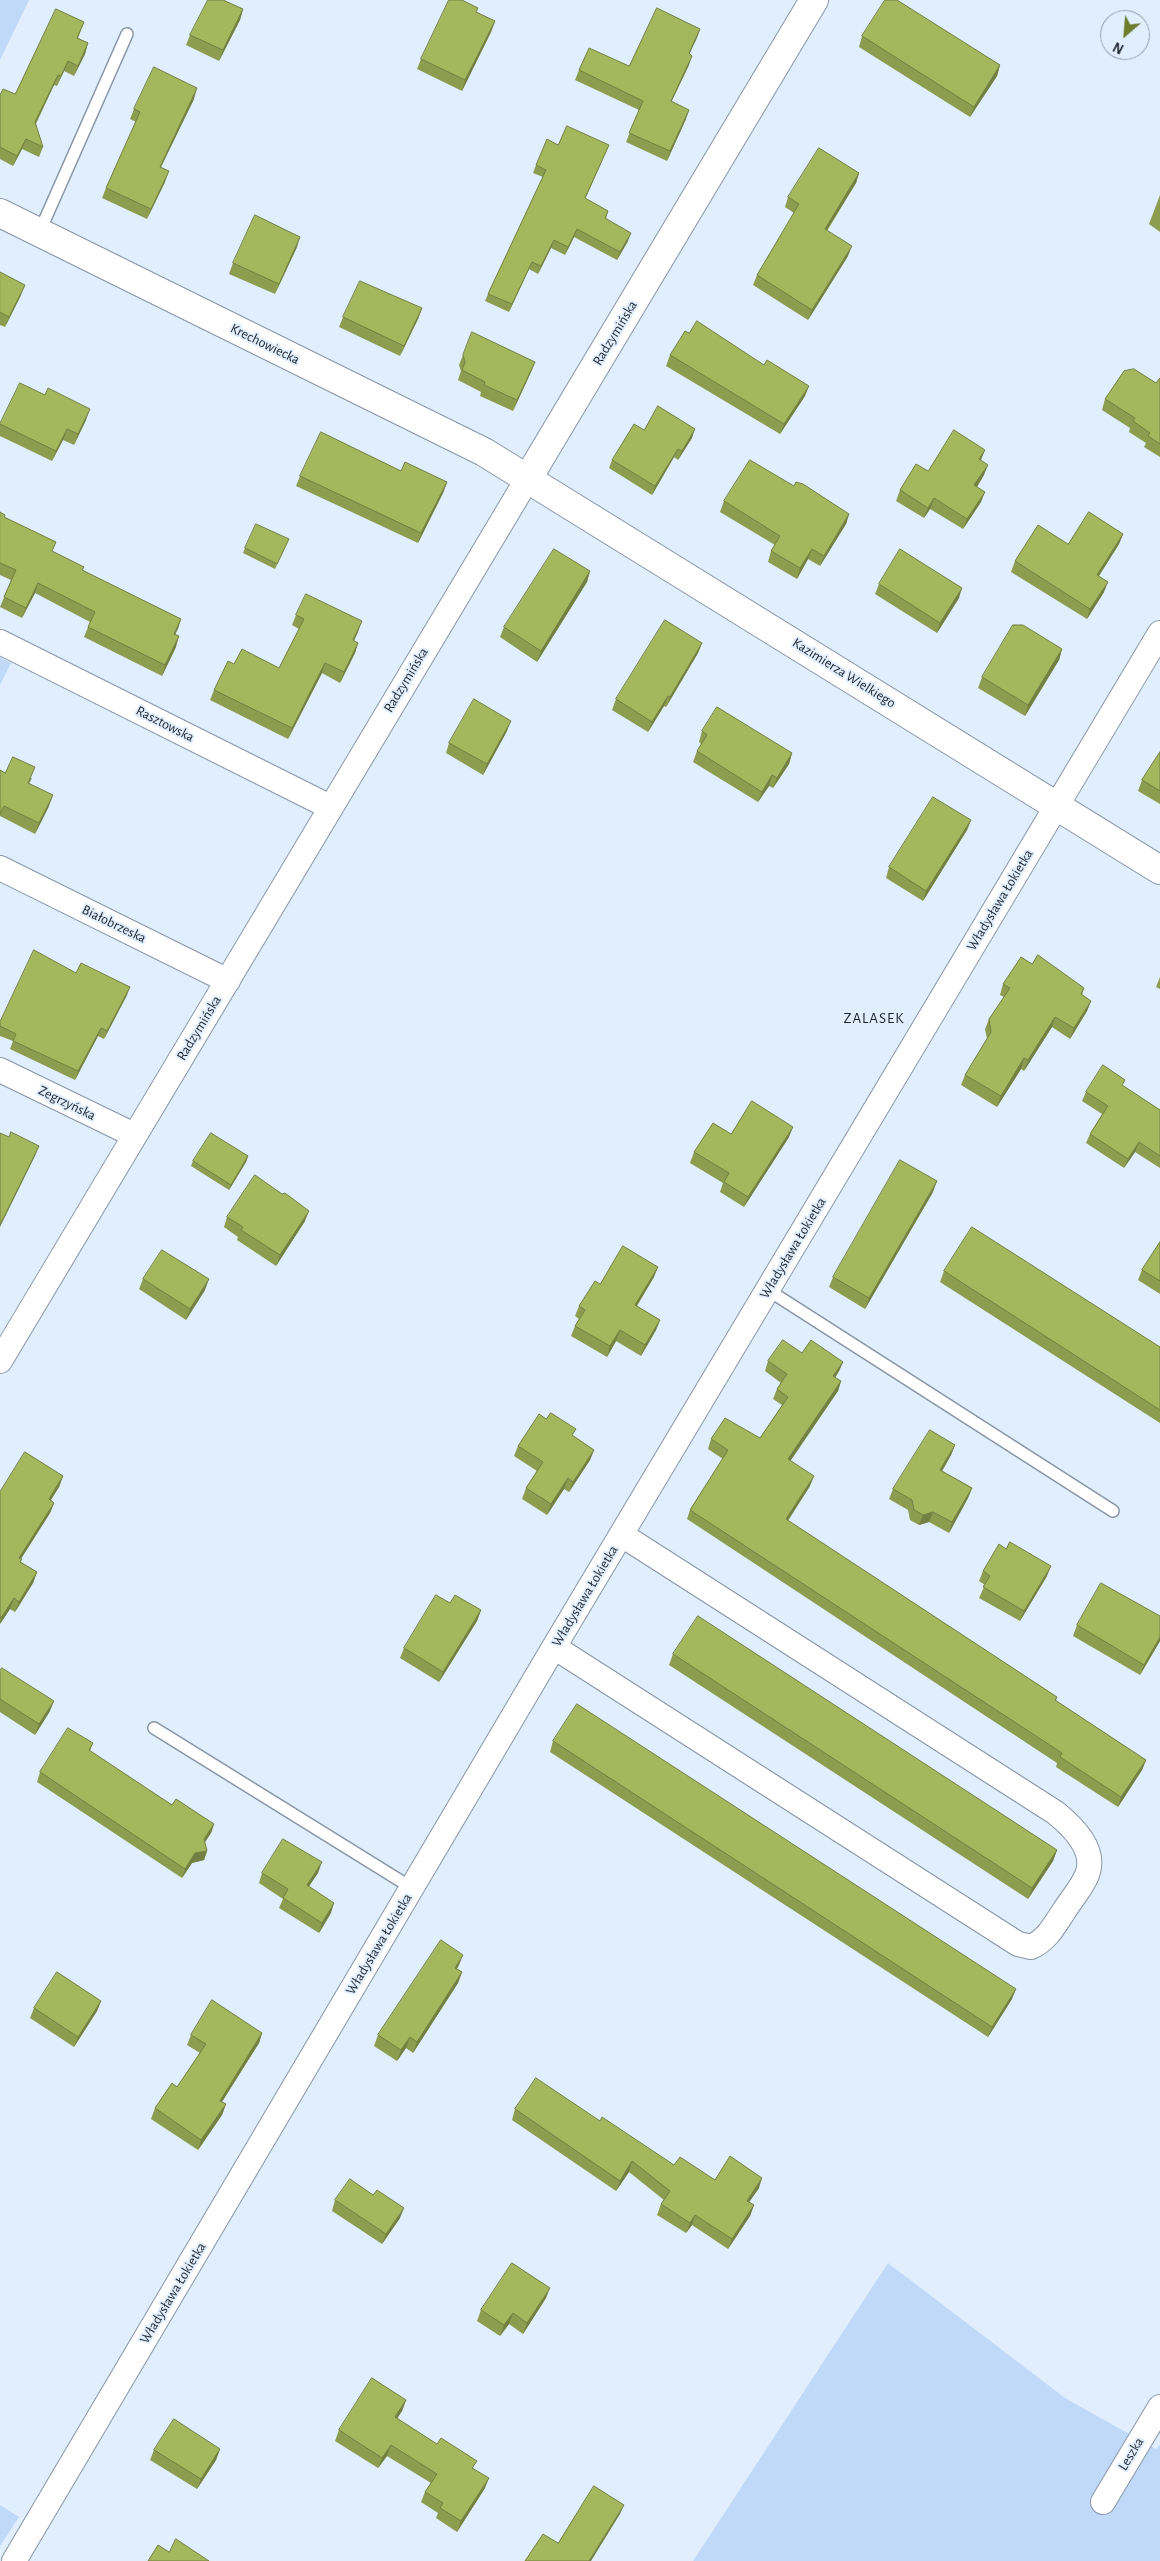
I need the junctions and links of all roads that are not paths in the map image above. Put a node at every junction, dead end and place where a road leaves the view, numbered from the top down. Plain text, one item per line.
1 (814, 0) edge
2 (127, 34) dead end
3 (0, 213) edge
4 (39, 232) junction
5 (528, 478) junction
6 (1160, 633) edge
7 (0, 642) edge
8 (1056, 806) junction
9 (330, 807) junction
10 (0, 868) edge
11 (1160, 870) edge
12 (228, 981) junction
13 (0, 1070) edge
14 (134, 1135) junction
15 (768, 1290) junction
16 (0, 1361) edge
17 (1113, 1511) dead end
18 (622, 1535) junction
19 (554, 1647) junction
20 (154, 1728) dead end
21 (412, 1888) junction
22 (1160, 2407) edge
23 (1103, 2502) dead end
24 (14, 2561) edge

1 - 5 street, Radzymińska
2 - 4 lane
3 - 4 street, Krechowiecka
4 - 5 street, Krechowiecka
5 - 8 street, Kazimierza Wielkiego
5 - 9 street, Radzymińska
6 - 8 street, Władysława Łokietka
7 - 9 street, Rasztowska
8 - 11 street, Kazimierza Wielkiego
8 - 15 street, Władysława Łokietka
9 - 12 street, Radzymińska
10 - 12 street, Białobrzeska
12 - 14 street, Radzymińska
13 - 14 street, Zegrzyńska
14 - 16 street, Radzymińska
15 - 17 lane
15 - 18 street, Władysława Łokietka
18 - 19 street, Władysława Łokietka
18 - 19 street
19 - 21 street, Władysława Łokietka
20 - 21 lane
21 - 24 street, Władysława Łokietka
22 - 23 street, Leszka

